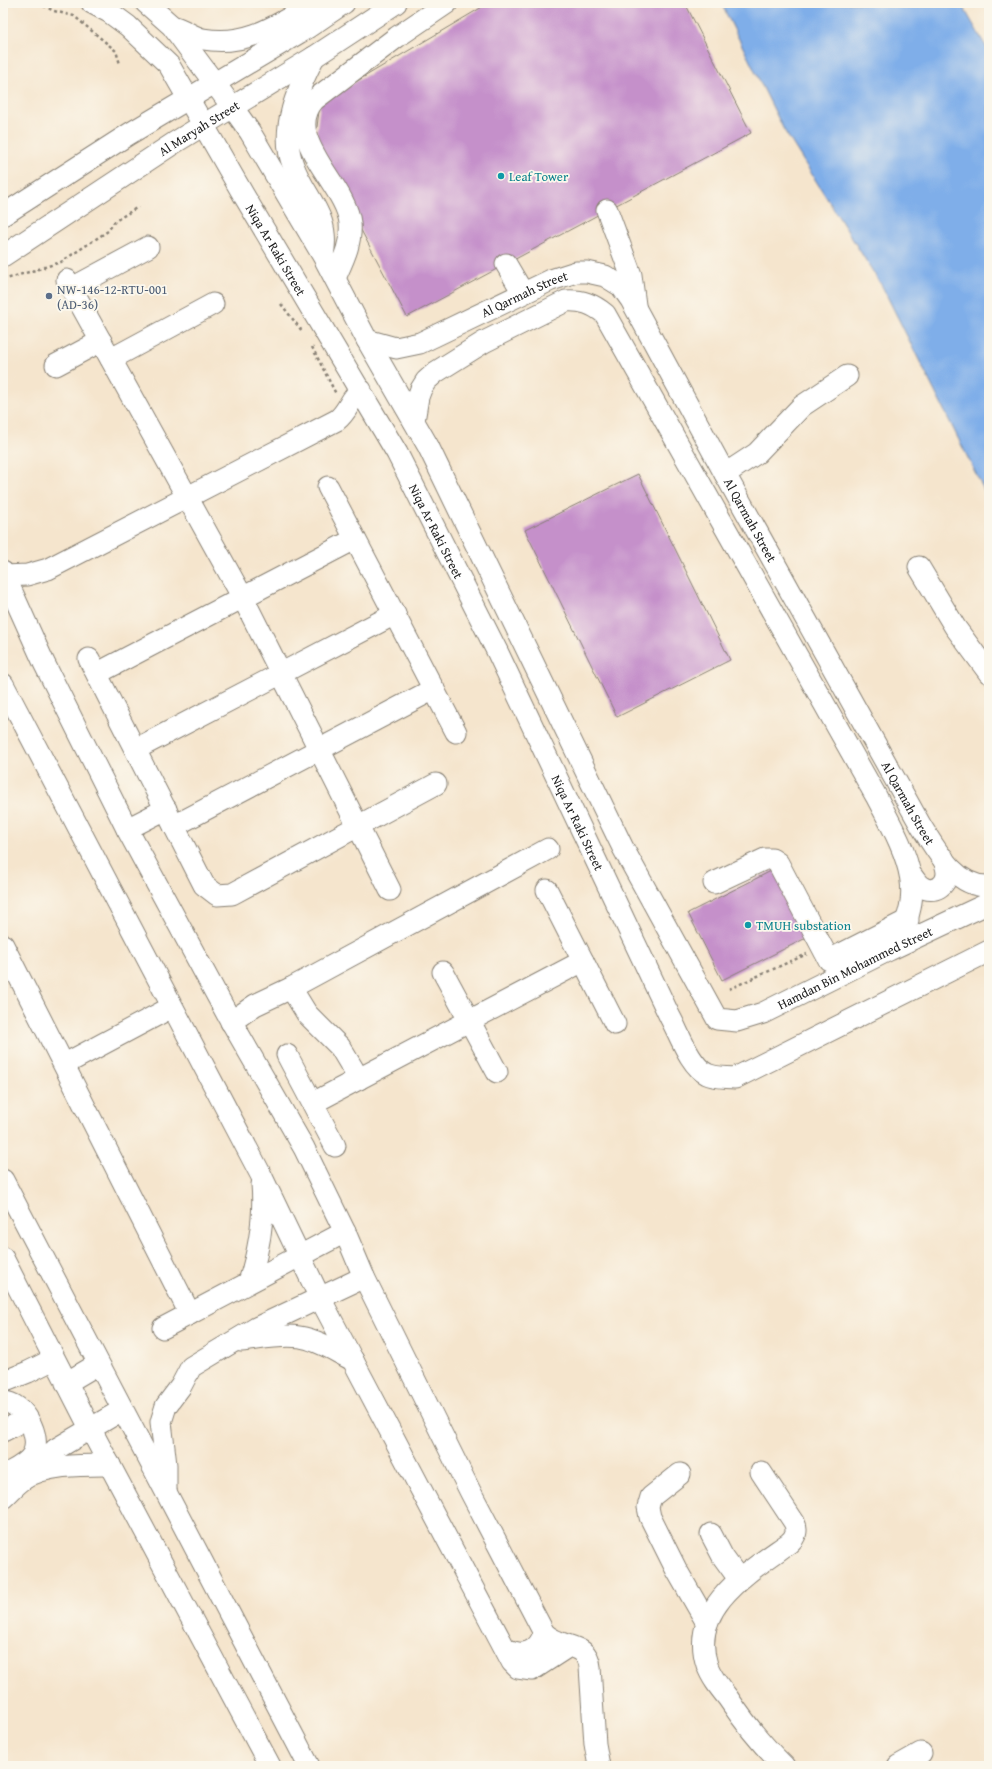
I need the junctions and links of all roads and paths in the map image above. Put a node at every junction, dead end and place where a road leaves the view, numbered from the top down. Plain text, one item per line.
1 (38, 3) edge
2 (92, 3) edge
3 (146, 3) edge
4 (315, 3) edge
5 (344, 3) edge
6 (396, 3) edge
7 (447, 3) edge
8 (172, 26) junction
9 (314, 57) junction
10 (120, 64) dead end
11 (215, 83) junction
12 (188, 98) junction
13 (233, 108) junction
14 (203, 125) junction
15 (138, 206) dead end
16 (607, 210) dead end
17 (3, 215) edge
18 (148, 247) dead end
19 (3, 256) edge
20 (323, 256) junction
21 (506, 264) dead end
22 (335, 278) junction
23 (3, 280) edge
24 (523, 293) junction
25 (214, 304) dead end
26 (281, 304) dead end
27 (635, 308) junction
28 (458, 325) junction
29 (305, 334) dead end
30 (308, 340) dead end
31 (367, 340) junction
32 (484, 342) junction
33 (106, 350) junction
34 (56, 365) dead end
35 (847, 376) dead end
36 (361, 390) junction
37 (345, 412) junction
38 (414, 421) junction
39 (725, 474) junction
40 (328, 487) dead end
41 (188, 497) junction
42 (356, 539) junction
43 (919, 567) dead end
44 (4, 574) edge
45 (243, 598) junction
46 (395, 614) junction
47 (989, 672) edge
48 (281, 673) junction
49 (3, 684) edge
50 (434, 689) junction
51 (456, 732) dead end
52 (136, 749) junction
53 (320, 749) junction
54 (436, 784) dead end
55 (170, 818) junction
56 (358, 825) junction
57 (127, 830) junction
58 (548, 850) dead end
59 (943, 858) junction
60 (912, 876) junction
61 (714, 883) dead end
62 (989, 886) edge
63 (390, 890) dead end
64 (547, 890) dead end
65 (989, 904) edge
66 (908, 920) junction
67 (3, 945) edge
68 (889, 950) junction
69 (989, 951) edge
70 (826, 954) junction
71 (583, 961) junction
72 (443, 972) dead end
73 (291, 988) junction
74 (729, 989) dead end
75 (172, 1007) junction
76 (229, 1018) junction
77 (469, 1021) junction
78 (615, 1024) dead end
79 (287, 1055) dead end
80 (65, 1064) junction
81 (497, 1072) dead end
82 (359, 1079) junction
83 (313, 1104) junction
84 (335, 1146) dead end
85 (261, 1175) junction
86 (3, 1180) edge
87 (345, 1232) junction
88 (300, 1255) junction
89 (3, 1258) edge
90 (364, 1277) junction
91 (249, 1282) junction
92 (320, 1298) junction
93 (190, 1314) junction
94 (163, 1328) dead end
95 (231, 1342) junction
96 (54, 1359) junction
97 (353, 1360) junction
98 (98, 1364) junction
99 (3, 1382) edge
100 (66, 1383) junction
101 (3, 1402) edge
102 (122, 1410) junction
103 (26, 1419) junction
104 (90, 1428) junction
105 (3, 1431) edge
106 (110, 1465) junction
107 (761, 1472) dead end
108 (680, 1474) dead end
109 (3, 1476) edge
110 (25, 1478) junction
111 (166, 1494) junction
112 (3, 1497) edge
113 (711, 1534) dead end
114 (739, 1579) junction
115 (707, 1622) junction
116 (544, 1633) junction
117 (569, 1646) junction
118 (508, 1650) junction
119 (921, 1753) dead end
120 (270, 1766) edge
121 (309, 1766) edge
122 (599, 1766) edge
123 (784, 1766) edge
124 (898, 1766) edge

1 - 10 path
2 - 12 street, Niqa Ar Raki Street
3 - 8 street
4 - 8 street
5 - 11 street
6 - 9 street, Al Maryah Street
7 - 22 street
8 - 11 street
9 - 13 street, Al Maryah Street
9 - 20 street
11 - 12 street
11 - 13 street
12 - 14 street, Niqa Ar Raki Street
12 - 17 street
13 - 14 street, Al Maryah Street
13 - 20 street
14 - 19 street, Al Maryah Street
14 - 36 street, Niqa Ar Raki Street
15 - 23 path
16 - 27 street
18 - 33 street
20 - 22 street
21 - 24 street
22 - 31 street
24 - 27 street, Al Qarmah Street
24 - 28 street, Al Qarmah Street
25 - 33 street
26 - 29 path
27 - 39 street, Al Qarmah Street
28 - 31 street, Al Qarmah Street
28 - 32 street, Al Qarmah Street
30 - 37 path
31 - 38 street
32 - 38 street, Al Qarmah Street
32 - 60 street, Al Qarmah Street
33 - 34 street
33 - 41 street
35 - 39 street
36 - 37 street
36 - 69 street, Niqa Ar Raki Street
37 - 41 street
38 - 68 street, Hamdan Bin Mohammed Street
39 - 59 street, Al Qarmah Street
40 - 42 street
41 - 44 street
41 - 45 street
42 - 45 street
42 - 46 street
43 - 47 street
44 - 57 street
45 - 48 street
45 - 52 street
46 - 48 street
46 - 50 street
48 - 52 street
48 - 53 street
49 - 75 street
50 - 51 street
50 - 53 street
52 - 55 street
53 - 55 street
53 - 56 street
54 - 56 street
55 - 56 street
55 - 57 street
56 - 63 street
57 - 76 street
58 - 73 street
59 - 60 street
59 - 62 street, Al Qarmah Street
60 - 66 street, Al Qarmah Street
61 - 70 street
64 - 71 street
65 - 68 street, Hamdan Bin Mohammed Street
66 - 68 street, Al Qarmah Street
66 - 70 street
67 - 80 street
70 - 74 path
71 - 77 street
71 - 78 street
72 - 77 street
73 - 76 street
73 - 82 street
75 - 80 street
75 - 85 street
76 - 87 street
77 - 81 street
77 - 82 street
79 - 83 street
80 - 93 street
82 - 83 street
83 - 84 street
85 - 88 street
85 - 91 street
86 - 98 street
87 - 88 street
87 - 90 street
88 - 91 street
88 - 92 street
89 - 96 street
90 - 92 street
90 - 116 street
91 - 93 street
92 - 95 street
92 - 97 street
93 - 94 street
95 - 97 street
95 - 111 street
96 - 99 street
96 - 100 street
97 - 118 street
98 - 100 street
98 - 102 street
100 - 104 street
101 - 103 street
102 - 104 street
102 - 111 street
103 - 105 street
103 - 109 street
104 - 106 street
104 - 110 street
106 - 110 street
106 - 120 street
107 - 114 street
108 - 115 street
110 - 112 street
111 - 121 street
113 - 114 street
114 - 115 street
115 - 123 street
116 - 117 street
116 - 118 street
117 - 118 street
117 - 122 street
119 - 124 street

